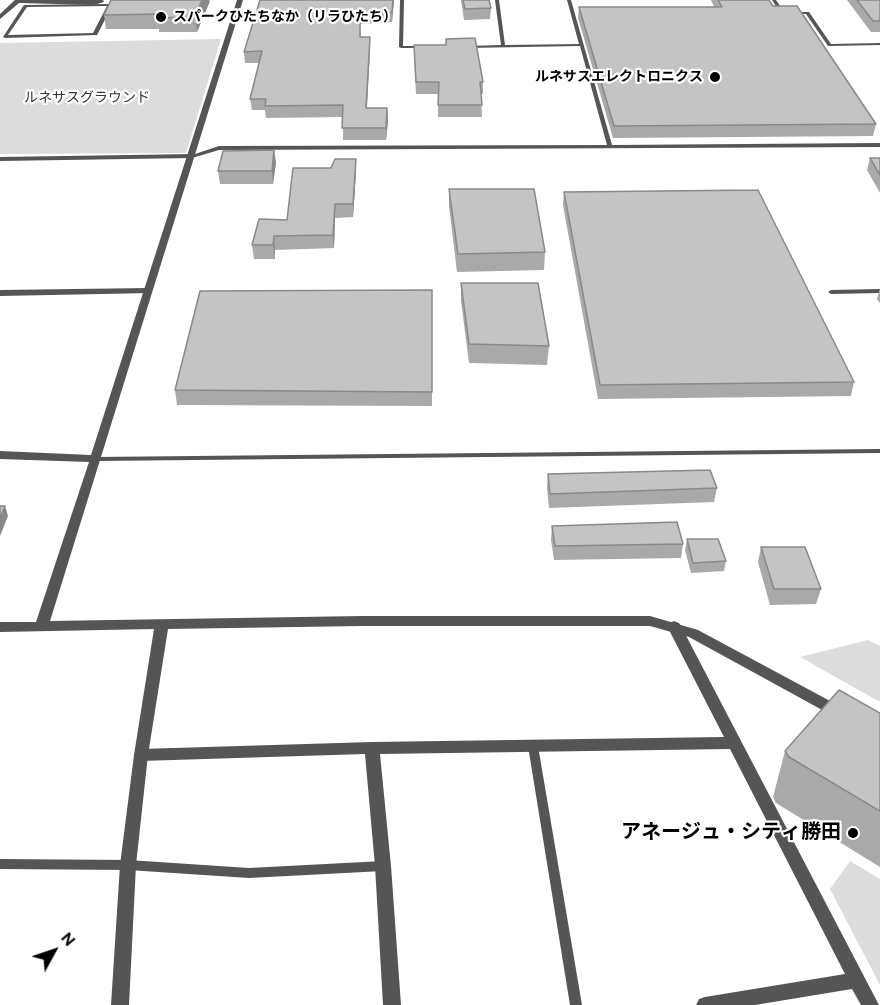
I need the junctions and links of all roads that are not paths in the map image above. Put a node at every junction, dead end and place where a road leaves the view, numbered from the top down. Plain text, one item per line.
1 (19, 0) edge
2 (100, 0) edge
3 (119, 0) edge
4 (240, 0) edge
5 (402, 0) edge
6 (497, 0) edge
7 (569, 0) edge
8 (774, 0) edge
9 (110, 6) junction
10 (0, 17) edge
11 (880, 44) edge
12 (581, 45) junction
13 (503, 46) junction
14 (435, 47) edge
15 (458, 47) edge
16 (880, 145) edge
17 (610, 146) junction
18 (192, 156) junction
19 (0, 159) edge
20 (149, 291) junction
21 (880, 291) edge
22 (831, 292) dead end
23 (0, 293) edge
24 (880, 451) edge
25 (0, 455) edge
26 (96, 459) junction
27 (162, 623) junction
28 (42, 625) junction
29 (674, 626) junction
30 (0, 627) edge
31 (850, 719) edge
32 (734, 743) junction
33 (532, 746) junction
34 (372, 748) junction
35 (141, 755) junction
36 (0, 864) edge
37 (128, 865) junction
38 (383, 866) junction
39 (857, 980) junction
40 (120, 1005) edge
41 (392, 1005) edge
42 (576, 1005) edge
43 (705, 1005) edge
44 (870, 1005) edge

1 - 2 street
1 - 10 street
3 - 9 lane
4 - 18 street
5 - 14 lane
6 - 13 lane
7 - 12 lane
8 - 11 lane
9 - 9 lane
12 - 13 lane
12 - 17 lane
13 - 15 lane
16 - 17 lane
17 - 18 lane
18 - 19 street
18 - 20 street
20 - 23 street
20 - 26 street
21 - 22 lane
24 - 26 lane
25 - 26 street
26 - 28 street
27 - 28 street
27 - 29 street
27 - 35 street
28 - 30 street
29 - 31 street
29 - 32 street
32 - 33 street
32 - 39 street
33 - 34 street
33 - 42 lane
34 - 35 street
34 - 38 street
35 - 37 street
36 - 37 lane
37 - 38 lane
37 - 40 street
38 - 41 street
39 - 43 street
39 - 44 street

